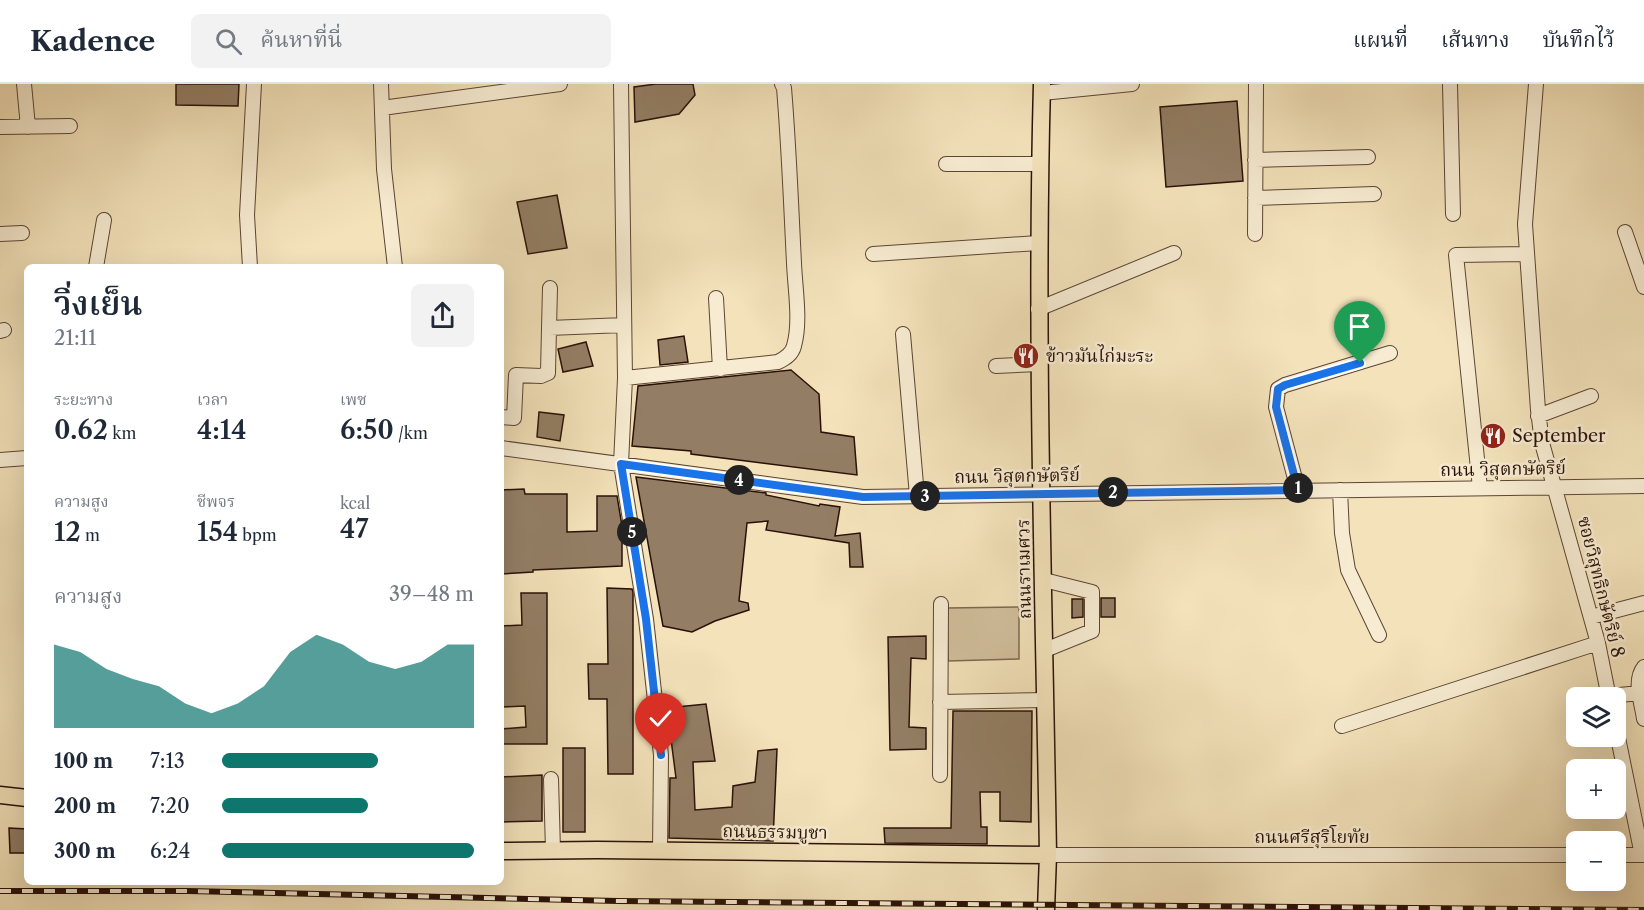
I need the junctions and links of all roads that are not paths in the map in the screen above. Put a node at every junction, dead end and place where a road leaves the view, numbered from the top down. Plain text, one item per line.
1 (24, 84) edge
2 (254, 84) edge
3 (381, 84) edge
4 (560, 84) edge
5 (621, 84) edge
6 (782, 84) edge
7 (1132, 84) edge
8 (1256, 84) edge
9 (1450, 84) edge
10 (1536, 84) edge
11 (1042, 89) edge
12 (382, 108) junction
13 (70, 126) dead end
14 (0, 127) edge
15 (28, 127) junction
16 (1368, 157) dead end
17 (1255, 160) junction
18 (946, 164) dead end
19 (1040, 164) junction
20 (1374, 194) dead end
21 (1255, 198) junction
22 (1453, 214) dead end
23 (104, 220) dead end
24 (1625, 232) dead end
25 (22, 233) dead end
26 (0, 234) edge
27 (1255, 234) dead end
28 (1038, 243) junction
29 (1174, 253) dead end
30 (873, 254) dead end
31 (1526, 254) junction
32 (97, 264) edge
33 (250, 264) edge
34 (395, 264) edge
35 (1644, 287) edge
36 (550, 288) dead end
37 (716, 298) dead end
38 (1038, 309) junction
39 (624, 325) junction
40 (549, 328) junction
41 (903, 334) dead end
42 (1390, 353) dead end
43 (1039, 364) junction
44 (996, 366) dead end
45 (720, 369) junction
46 (625, 378) junction
47 (1591, 396) dead end
48 (1538, 416) junction
49 (504, 417) edge
50 (504, 448) edge
51 (24, 458) edge
52 (0, 460) edge
53 (621, 464) junction
54 (1556, 486) junction
55 (1644, 486) edge
56 (1480, 488) junction
57 (1298, 490) junction
58 (1340, 490) junction
59 (1043, 493) junction
60 (917, 496) junction
61 (1044, 580) junction
62 (1644, 603) edge
63 (941, 604) dead end
64 (1591, 617) junction
65 (1378, 635) dead end
66 (1598, 643) junction
67 (1045, 650) junction
68 (1644, 667) edge
69 (1607, 687) edge
70 (1640, 693) junction
71 (1626, 695) edge
72 (1046, 700) junction
73 (940, 702) junction
74 (1644, 719) edge
75 (1342, 726) dead end
76 (1620, 747) edge
77 (940, 775) dead end
78 (551, 779) dead end
79 (0, 795) edge
80 (24, 798) edge
81 (660, 850) junction
82 (504, 851) edge
83 (553, 851) junction
84 (1048, 855) junction
85 (1566, 855) edge
86 (1626, 855) edge
87 (1643, 855) edge
88 (1046, 910) edge

1 - 15 street
2 - 33 street
3 - 12 street
4 - 12 street
5 - 39 street
6 - 45 street
7 - 11 street
8 - 17 street
9 - 22 street
10 - 31 street, ซอยวิสุทธิกษัตริย์ 8
11 - 19 main road, ถนนราเมศวร
12 - 34 street
13 - 15 street
14 - 15 street
16 - 17 street
17 - 21 street
18 - 19 street
19 - 28 main road, ถนนราเมศวร
20 - 21 street
21 - 27 street
23 - 32 street
24 - 35 street
25 - 26 street
28 - 30 street
28 - 38 main road, ถนนราเมศวร
29 - 38 street
31 - 48 street, ซอยวิสุทธิกษัตริย์ 8
31 - 56 street
36 - 40 street
37 - 45 street
38 - 43 main road, ถนนราเมศวร
39 - 40 street
39 - 46 street
40 - 49 street
41 - 60 street
42 - 57 street
43 - 44 street
43 - 59 main road, ถนนราเมศวร
45 - 46 street
46 - 53 street
47 - 48 street
48 - 54 street, ซอยวิสุทธิกษัตริย์ 8
50 - 53 street, ถนน วิสุตกษัตริย์
51 - 52 street
53 - 60 street, ถนน วิสุตกษัตริย์
53 - 81 street
54 - 55 street, ถนน วิสุตกษัตริย์
54 - 56 street, ถนน วิสุตกษัตริย์
54 - 64 street, ซอยวิสุทธิกษัตริย์ 8
56 - 58 street, ถนน วิสุตกษัตริย์
57 - 58 street, ถนน วิสุตกษัตริย์
57 - 59 street, ถนน วิสุตกษัตริย์
58 - 65 street
59 - 60 street, ถนน วิสุตกษัตริย์
59 - 61 main road, ถนนราเมศวร
61 - 67 main road, ถนนราเมศวร
61 - 67 street
62 - 64 street
63 - 73 street
64 - 66 street, ซอยวิสุทธิกษัตริย์ 8
66 - 69 street, ซอยวิสุทธิกษัตริย์ 8
66 - 75 street
67 - 72 main road, ถนนราเมศวร
68 - 70 street
70 - 71 street
70 - 74 street
72 - 73 street
72 - 84 main road, ถนนราเมศวร
73 - 77 street
76 - 87 street
78 - 83 street
79 - 80 main road
81 - 83 main road, ถนนธรรมบูชา
81 - 84 main road, ถนนธรรมบูชา
82 - 83 main road, ถนนธรรมบูชา
84 - 85 street, ถนนศรีสุริโยทัย
84 - 88 main road, ถนนราเมศวร
86 - 87 street

